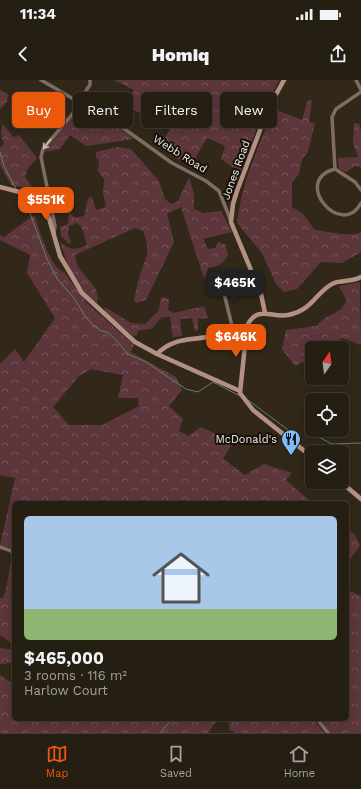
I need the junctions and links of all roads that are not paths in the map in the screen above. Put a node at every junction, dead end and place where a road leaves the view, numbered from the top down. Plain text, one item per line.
1 (41, 80) edge
2 (90, 80) edge
3 (284, 80) edge
4 (356, 80) edge
5 (361, 91) edge
6 (86, 92) edge
7 (73, 99) edge
8 (73, 111) edge
9 (123, 128) edge
10 (335, 169) junction
11 (0, 187) edge
12 (361, 190) edge
13 (361, 203) edge
14 (231, 222) junction
15 (54, 234) junction
16 (361, 277) edge
17 (221, 281) dead end
18 (265, 313) junction
19 (247, 326) junction
20 (233, 330) junction
21 (157, 354) junction
22 (240, 392) junction
23 (305, 451) edge
24 (349, 489) edge
25 (361, 499) edge
26 (0, 548) edge
27 (12, 551) edge
28 (319, 721) edge
29 (328, 733) edge

1 - 7 street, Webb Road
2 - 6 street
3 - 14 street, Jones Road
4 - 5 street
5 - 10 street
8 -> 15 street
9 - 14 street, Webb Road
10 - 12 street
10 - 13 street
11 - 15 street
14 - 18 street, Jones Road
15 - 21 street
16 - 18 street
17 - 20 street
18 - 19 street
19 - 20 street
19 - 22 street
20 - 21 street
21 - 22 street
22 - 23 street
24 - 25 street
26 - 27 street
28 - 29 street

